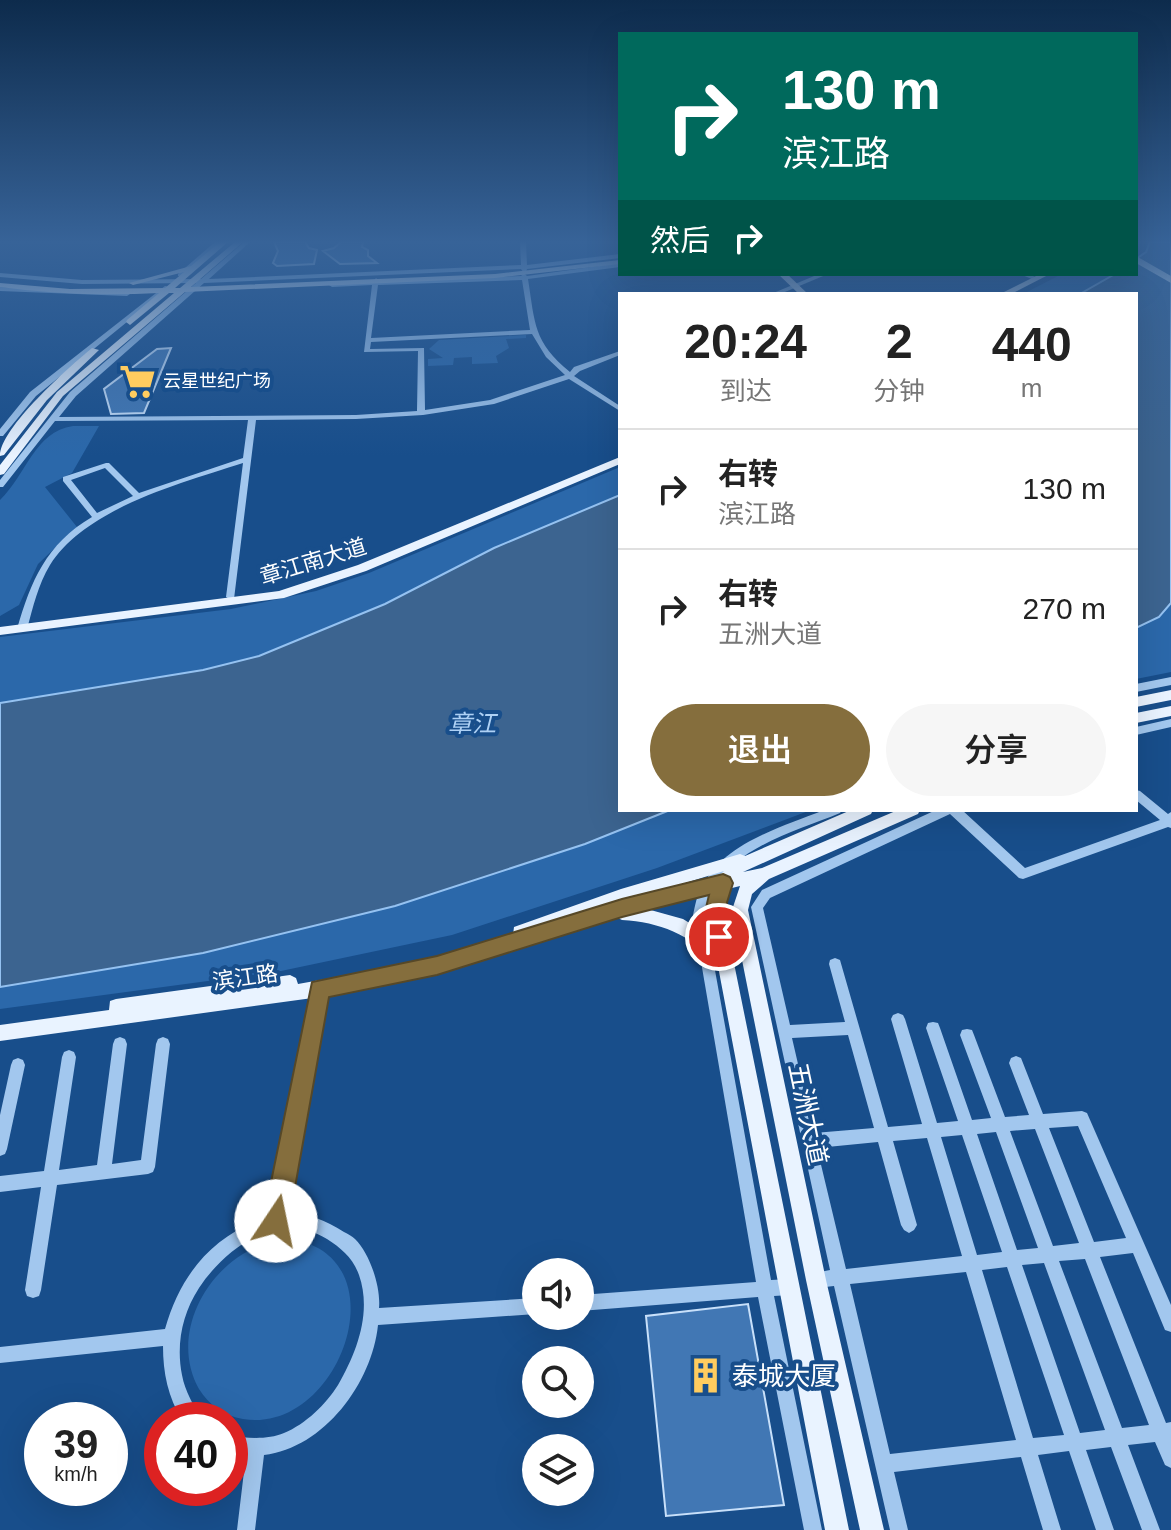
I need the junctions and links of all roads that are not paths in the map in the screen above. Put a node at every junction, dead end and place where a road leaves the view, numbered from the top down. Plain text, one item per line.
1 (137, 313) edge
2 (137, 313) edge
3 (164, 313) edge
4 (372, 313) edge
5 (531, 313) edge
6 (156, 314) edge
7 (534, 332) junction
8 (368, 340) junction
9 (618, 354) edge
10 (570, 376) junction
11 (618, 408) edge
12 (421, 413) junction
13 (252, 418) junction
14 (53, 419) junction
15 (5, 421) edge
16 (0, 434) edge
17 (0, 453) edge
18 (618, 458) edge
19 (618, 458) edge
20 (247, 459) junction
21 (0, 472) edge
22 (0, 485) edge
23 (139, 498) junction
24 (101, 516) junction
25 (231, 597) junction
26 (0, 624) edge
27 (23, 625) junction
28 (0, 631) edge
29 (1171, 681) edge
30 (1138, 688) edge
31 (1171, 695) edge
32 (1138, 702) edge
33 (1171, 711) edge
34 (1138, 718) edge
35 (1171, 723) edge
36 (1138, 731) edge
37 (1138, 796) edge
38 (831, 812) edge
39 (862, 812) edge
40 (907, 812) edge
41 (943, 812) edge
42 (956, 812) edge
43 (1170, 821) edge
44 (767, 862) junction
45 (720, 880) junction
46 (749, 914) junction
47 (594, 917) junction
48 (702, 938) junction
49 (723, 956) junction
50 (835, 964) dead end
51 (320, 989) junction
52 (898, 1019) dead end
53 (0, 1024) edge
54 (853, 1028) junction
55 (933, 1028) dead end
56 (784, 1032) junction
57 (0, 1033) edge
58 (967, 1035) dead end
59 (120, 1044) dead end
60 (163, 1044) dead end
61 (69, 1057) dead end
62 (1016, 1063) dead end
63 (18, 1065) dead end
64 (1040, 1122) junction
65 (1001, 1125) junction
66 (967, 1128) junction
67 (932, 1131) junction
68 (883, 1135) junction
69 (808, 1141) junction
70 (0, 1149) edge
71 (104, 1172) junction
72 (51, 1178) junction
73 (0, 1184) edge
74 (276, 1221) junction
75 (909, 1225) dead end
76 (1137, 1245) junction
77 (1090, 1251) junction
78 (1049, 1255) junction
79 (1012, 1259) junction
80 (971, 1264) junction
81 (839, 1278) junction
82 (816, 1280) junction
83 (790, 1287) junction
84 (33, 1290) dead end
85 (765, 1290) junction
86 (594, 1302) edge
87 (522, 1307) edge
88 (372, 1317) junction
89 (1171, 1324) edge
90 (172, 1337) junction
91 (0, 1355) edge
92 (180, 1402) edge
93 (1166, 1432) edge
94 (1117, 1437) junction
95 (1075, 1442) junction
96 (248, 1447) edge
97 (256, 1448) junction
98 (1027, 1448) junction
99 (1171, 1459) edge
100 (884, 1464) junction
101 (246, 1530) edge
102 (813, 1530) edge
103 (837, 1530) edge
104 (872, 1530) edge
105 (899, 1530) edge
106 (1052, 1530) edge
107 (1105, 1530) edge
108 (1151, 1530) edge

1 - 15 street
2 - 17 main road
3 - 14 street
4 - 8 street
5 - 7 street
6 - 21 main road
7 - 8 street
7 - 10 street
8 - 12 street
9 - 10 street
10 - 11 street
10 - 12 street
12 - 13 street
13 - 14 street
13 - 20 street
14 - 22 street
15 - 16 street
18 - 25 main road, 章江南大道
19 - 27 main road, 章江南大道
20 - 23 street
20 - 25 street
23 - 24 street
23 - 24 street
24 - 27 street
25 - 27 main road, 章江南大道
26 - 27 main road, 章江南大道
27 - 28 main road, 章江南大道
29 - 30 street
31 - 32 main road
33 - 34 main road
35 - 36 street
37 - 43 street
38 - 45 street
39 - 44 main road
40 - 44 main road
41 - 46 street
42 - 43 street
44 - 45 main road
45 - 46 main road, 五洲大道
45 - 47 main road, 滨江路
45 - 48 street
45 - 49 main road
45 - 53 main road, 滨江路
46 - 56 street
46 - 82 main road, 五洲大道
47 - 48 main road
47 - 51 main road, 滨江路
48 - 49 main road
48 - 85 street
49 - 83 main road
50 - 54 street
51 - 57 main road, 滨江路
51 - 74 street
52 - 67 street
54 - 56 street
54 - 68 street
55 - 66 street
56 - 69 street
58 - 65 street
59 - 71 street
60 - 71 street
61 - 72 street
62 - 64 street
63 - 70 street
64 - 65 street
64 - 76 street
64 - 77 street
65 - 66 street
65 - 78 street
66 - 67 street
66 - 79 street
67 - 68 street
67 - 80 street
68 - 69 street
68 - 75 street
69 - 81 street
71 - 72 street
72 - 73 street
72 - 84 street
74 - 88 street
74 - 90 street
76 - 77 street
76 - 89 street
77 - 78 street
77 - 93 street
78 - 79 street
78 - 94 street
79 - 80 street
79 - 95 street
80 - 81 street
80 - 98 street
81 - 82 street
81 - 100 street
82 - 104 main road, 五洲大道
83 - 85 street
83 - 103 main road
85 - 86 street
85 - 102 street
87 - 88 street
88 - 97 street
90 - 91 street
90 - 92 street
93 - 94 street
93 - 99 street
94 - 95 street
94 - 108 street
95 - 98 street
95 - 107 street
96 - 97 street
97 - 101 street
98 - 100 street
98 - 106 street
100 - 105 street

